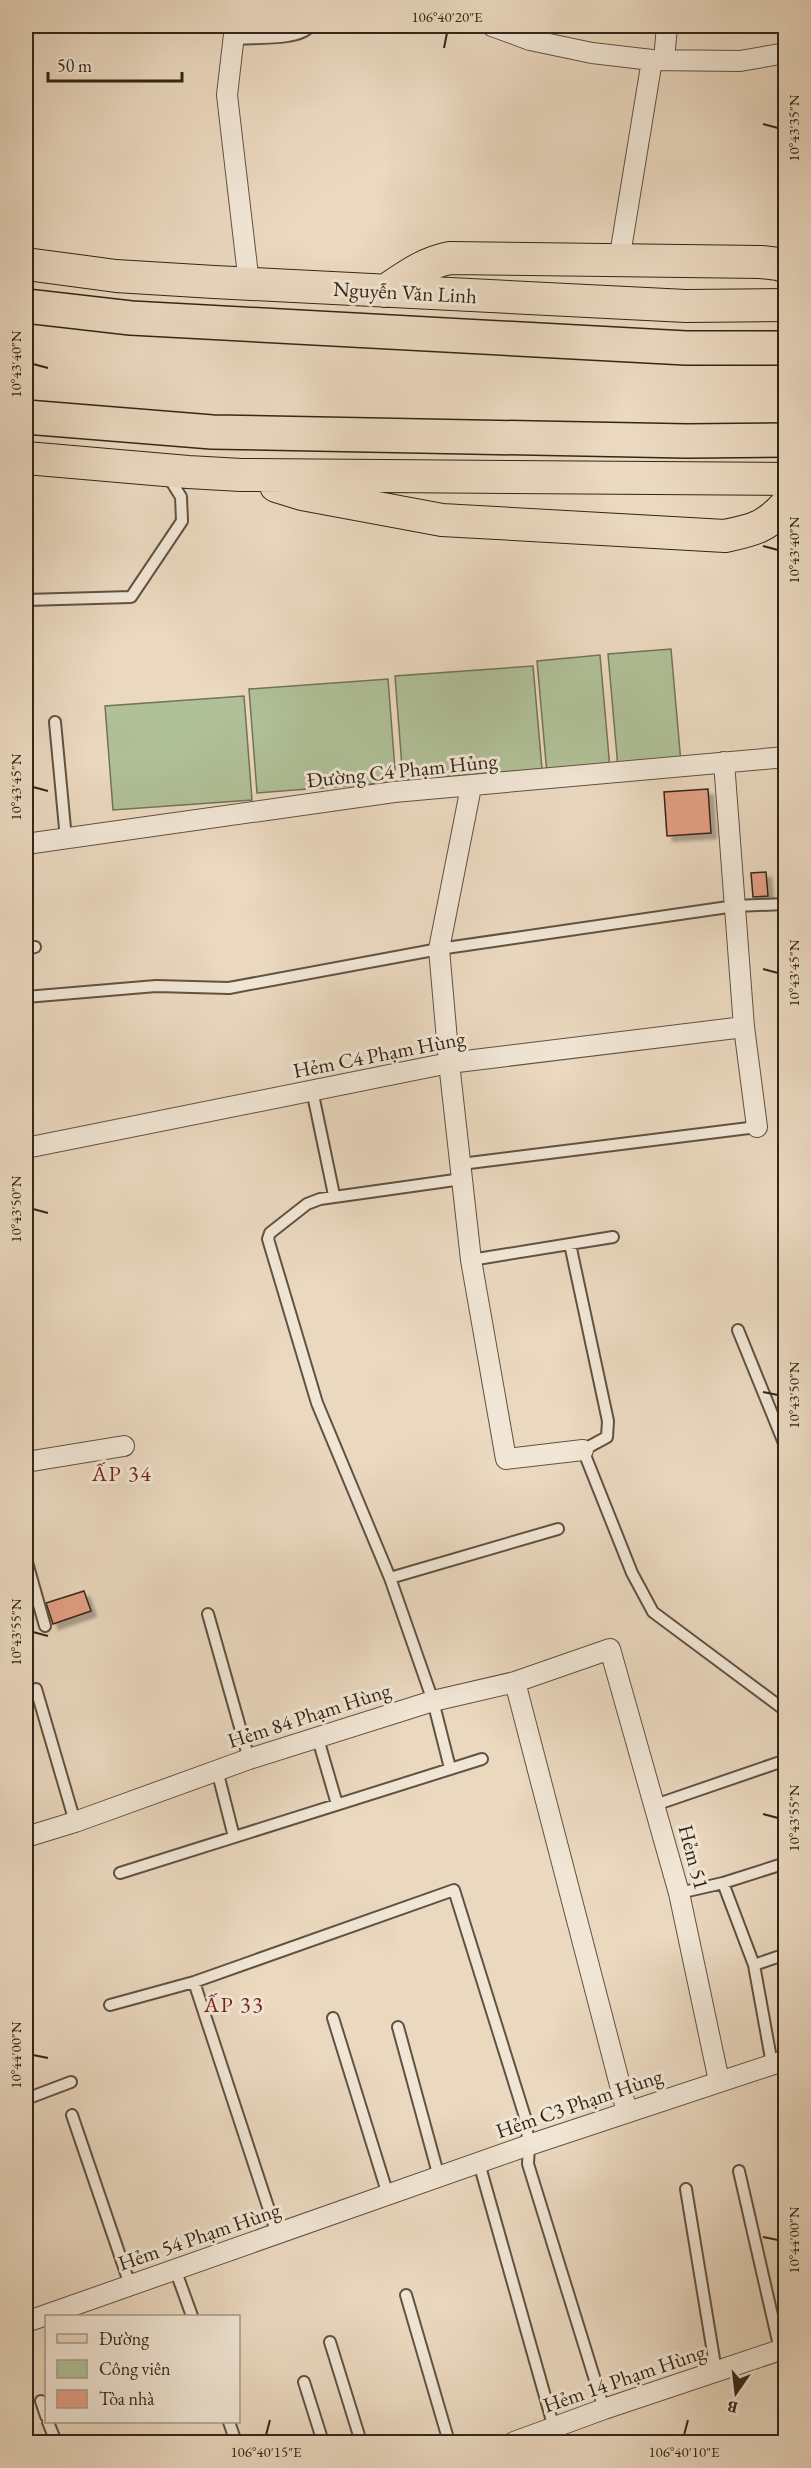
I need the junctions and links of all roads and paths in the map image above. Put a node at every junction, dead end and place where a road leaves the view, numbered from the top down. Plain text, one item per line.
1 (310, 26) edge
2 (492, 26) edge
3 (667, 26) edge
4 (235, 32) edge
5 (786, 52) edge
6 (658, 60) junction
7 (620, 261) junction
8 (26, 264) edge
9 (786, 267) edge
10 (249, 284) junction
11 (385, 291) junction
12 (786, 305) edge
13 (26, 306) edge
14 (786, 348) edge
15 (26, 417) edge
16 (786, 440) edge
17 (26, 458) edge
18 (165, 470) junction
19 (241, 475) junction
20 (786, 479) edge
21 (786, 505) edge
22 (26, 600) edge
23 (55, 722) dead end
24 (786, 757) edge
25 (724, 762) junction
26 (471, 787) junction
27 (66, 839) junction
28 (26, 844) edge
29 (786, 904) edge
30 (735, 906) junction
31 (439, 949) junction
32 (26, 997) edge
33 (744, 1027) junction
34 (449, 1063) junction
35 (312, 1090) junction
36 (757, 1127) joint
37 (26, 1148) edge
38 (462, 1171) junction
39 (334, 1195) junction
40 (613, 1237) dead end
41 (570, 1244) junction
42 (471, 1260) junction
43 (738, 1330) dead end
44 (124, 1446) dead end
45 (786, 1448) edge
46 (583, 1450) junction
47 (26, 1462) edge
48 (558, 1529) dead end
49 (26, 1558) edge
50 (390, 1578) junction
51 (208, 1614) dead end
52 (45, 1626) dead end
53 (610, 1648) joint
54 (515, 1682) junction
55 (36, 1689) dead end
56 (433, 1701) junction
57 (786, 1711) edge
58 (318, 1739) junction
59 (249, 1759) junction
60 (482, 1759) dead end
61 (786, 1760) edge
62 (450, 1768) junction
63 (218, 1770) junction
64 (337, 1804) junction
65 (655, 1805) junction
66 (75, 1822) junction
67 (26, 1837) edge
68 (234, 1837) junction
69 (786, 1863) edge
70 (120, 1874) dead end
71 (723, 1883) junction
72 (679, 1893) junction
73 (786, 1954) edge
74 (753, 1965) junction
75 (195, 1982) junction
76 (110, 2005) dead end
77 (333, 2018) dead end
78 (398, 2027) dead end
79 (779, 2062) edge
80 (719, 2081) junction
81 (71, 2082) dead end
82 (26, 2099) edge
83 (627, 2112) junction
84 (72, 2115) dead end
85 (529, 2145) junction
86 (479, 2163) junction
87 (739, 2171) dead end
88 (439, 2177) junction
89 (686, 2188) dead end
90 (388, 2195) junction
91 (277, 2234) junction
92 (175, 2269) junction
93 (130, 2285) junction
94 (406, 2295) dead end
95 (79, 2310) edge
96 (57, 2315) edge
97 (192, 2315) edge
98 (45, 2318) edge
99 (26, 2322) edge
100 (330, 2342) dead end
101 (783, 2349) edge
102 (716, 2371) junction
103 (304, 2382) dead end
104 (41, 2401) dead end
105 (604, 2409) junction
106 (45, 2413) edge
107 (49, 2423) edge
108 (229, 2423) edge
109 (554, 2428) junction
110 (56, 2442) edge
111 (234, 2442) edge
112 (323, 2442) edge
113 (361, 2442) edge
114 (448, 2442) edge
115 (514, 2442) edge

1 - 4 lane
2 - 6 street
3 - 6 street
4 - 10 street
5 - 6 street
6 - 7 street
7 - 9 main road
7 - 11 main road
8 - 10 main road, Nguyễn Văn Linh
10 - 11 main road, Nguyễn Văn Linh
11 - 12 main road, Nguyễn Văn Linh
13 - 14 highway, Nguyễn Văn Linh
15 - 16 highway
17 - 18 main road
18 - 19 main road
18 - 22 lane
19 - 20 main road
19 - 21 main road
23 - 27 lane
24 - 25 street, Đường C4 Phạm Hủng
25 - 26 street, Đường C4 Phạm Hủng
25 - 30 street
26 - 27 street, Đường C4 Phạm Hủng
26 - 31 street
27 - 28 street, Đường C4 Phạm Hủng
29 - 30 lane
30 - 31 lane
30 - 33 street
31 - 32 lane
31 - 34 street
33 - 34 street, Hẻm C4 Phạm Hùng
33 - 36 street
34 - 35 street, Hẻm C4 Phạm Hùng
34 - 38 street
35 - 37 street, Hẻm C4 Phạm Hùng
35 - 39 lane
36 - 38 lane
38 - 39 lane
38 - 42 street
39 - 50 lane
40 - 41 lane
41 - 42 lane
41 - 46 lane
42 - 46 street
43 - 45 lane
44 - 47 street
46 - 57 lane
48 - 50 lane
49 - 52 lane
50 - 56 lane
51 - 59 lane
53 - 54 street, Hẻm 84 Phạm Hùng
53 - 65 street, Hẻm 51
54 - 56 street, Hẻm 84 Phạm Hùng
54 - 83 street
55 - 66 lane
56 - 58 street, Hẻm 84 Phạm Hùng
56 - 62 lane
58 - 59 street, Hẻm 84 Phạm Hùng
58 - 64 lane
59 - 63 street, Hẻm 84 Phạm Hùng
60 - 62 lane
61 - 65 lane
62 - 64 lane
63 - 66 street, Hẻm 84 Phạm Hùng
63 - 68 lane
64 - 68 lane
65 - 72 street, Hẻm 51
66 - 67 street, Hẻm 84 Phạm Hùng
68 - 70 lane
69 - 71 lane
71 - 72 lane
71 - 74 lane
72 - 80 street, Hẻm 51
73 - 74 lane
74 - 79 lane
75 - 76 lane
75 - 85 lane
75 - 91 lane
77 - 90 lane
78 - 88 lane
79 - 80 street, Hẻm C3 Phạm Hùng
80 - 83 street, Hẻm C3 Phạm Hùng
81 - 82 lane
83 - 85 street, Hẻm C3 Phạm Hùng
84 - 93 lane
85 - 86 street, Hẻm C3 Phạm Hùng
85 - 105 lane
86 - 88 street, Hẻm C3 Phạm Hùng
86 - 109 lane
87 - 101 lane
88 - 90 street, Hẻm C3 Phạm Hùng
89 - 102 lane
90 - 91 street, Hẻm 54 Phạm Hùng
91 - 92 street, Hẻm 54 Phạm Hùng
92 - 93 street, Hẻm 54 Phạm Hùng
92 - 97 lane
93 - 95 street, Hẻm 54 Phạm Hùng
94 - 114 lane
95 - 96 street, Hẻm 54 Phạm Hùng
98 - 99 street, Hẻm 54 Phạm Hùng
100 - 113 lane
101 - 102 street, Hẻm 14 Phạm Hùng
102 - 105 street, Hẻm 14 Phạm Hùng
103 - 112 lane
104 - 106 lane
105 - 109 street, Hẻm 14 Phạm Hùng
107 - 110 lane
108 - 111 lane
109 - 115 street, Hẻm 14 Phạm Hùng

